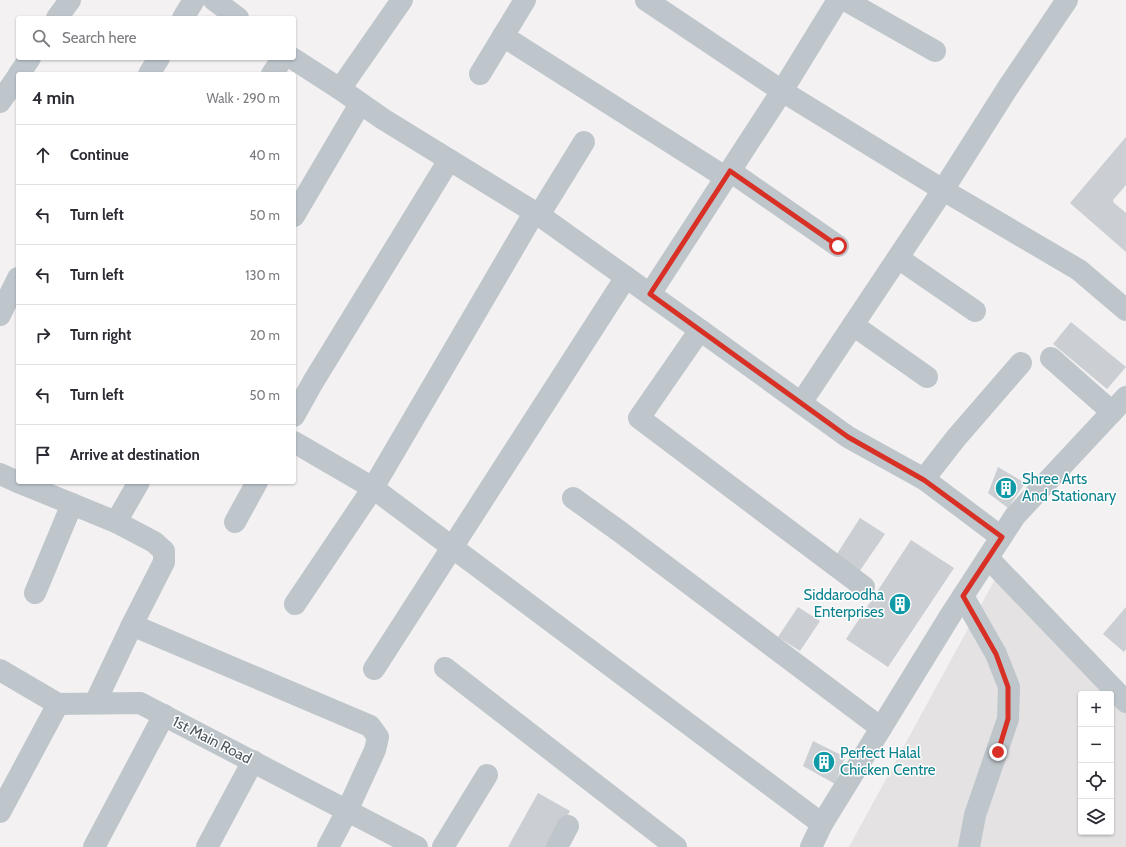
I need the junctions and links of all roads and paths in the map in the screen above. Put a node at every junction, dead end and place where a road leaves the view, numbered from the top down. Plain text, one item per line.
1 (70, 0) edge
2 (194, 0) edge
3 (214, 0) edge
4 (525, 0) edge
5 (646, 0) edge
6 (838, 0) edge
7 (845, 0) edge
8 (396, 2) edge
9 (1063, 2) edge
10 (59, 16) edge
11 (184, 16) edge
12 (235, 16) edge
13 (503, 36) junction
14 (935, 52) dead end
15 (29, 60) edge
16 (158, 60) edge
17 (282, 60) edge
18 (295, 60) edge
19 (21, 72) edge
20 (150, 72) edge
21 (273, 72) edge
22 (480, 74) dead end
23 (16, 79) edge
24 (340, 89) junction
25 (782, 91) junction
26 (0, 102) edge
27 (360, 104) junction
28 (584, 142) dead end
29 (449, 160) junction
30 (727, 174) junction
31 (943, 190) junction
32 (296, 213) edge
33 (536, 214) junction
34 (838, 246) dead end
35 (898, 258) junction
36 (626, 277) junction
37 (13, 278) edge
38 (650, 294) junction
39 (1126, 310) edge
40 (975, 311) dead end
41 (0, 315) edge
42 (852, 325) junction
43 (700, 330) junction
44 (1051, 358) dead end
45 (1021, 363) dead end
46 (927, 377) dead end
47 (801, 403) junction
48 (1119, 405) edge
49 (296, 412) edge
50 (296, 443) edge
51 (0, 474) edge
52 (924, 480) junction
53 (16, 481) edge
54 (23, 484) edge
55 (139, 484) edge
56 (256, 484) edge
57 (373, 488) junction
58 (573, 498) dead end
59 (72, 504) junction
60 (116, 522) junction
61 (235, 522) dead end
62 (1002, 537) junction
63 (452, 547) junction
64 (988, 558) junction
65 (864, 587) dead end
66 (35, 594) dead end
67 (963, 596) junction
68 (295, 604) dead end
69 (132, 625) junction
70 (445, 668) dead end
71 (374, 669) dead end
72 (0, 670) edge
73 (1126, 702) edge
74 (95, 703) junction
75 (58, 704) junction
76 (164, 715) junction
77 (881, 728) junction
78 (253, 762) junction
79 (487, 775) dead end
80 (347, 811) junction
81 (0, 812) edge
82 (822, 824) junction
83 (568, 826) dead end
84 (94, 847) edge
85 (207, 847) edge
86 (328, 847) edge
87 (417, 847) edge
88 (443, 847) edge
89 (557, 847) edge
90 (676, 847) edge
91 (811, 847) edge
92 (969, 847) edge

1 - 10 street
2 - 11 street
3 - 12 street
4 - 13 street
5 - 25 street
6 - 25 street
7 - 14 street
8 - 24 street
9 - 31 street
13 - 22 street
13 - 30 street
15 - 19 street
16 - 20 street
17 - 21 street
18 - 24 street
23 - 26 street
24 - 27 street
25 - 30 street
25 - 31 street
27 - 29 street
27 - 32 street
28 - 33 street
29 - 33 street
29 - 49 street
30 - 34 street
30 - 38 street
31 - 35 street
31 - 39 street
33 - 36 street
33 - 57 street
35 - 40 street
35 - 42 street
36 - 38 street
36 - 63 street
37 - 41 street
38 - 43 street
42 - 46 street
42 - 47 street
43 - 47 street
43 - 65 street
44 - 48 street
45 - 52 street
47 - 52 street
48 - 62 street
50 - 57 street
51 - 53 street
52 - 62 street
54 - 59 street
55 - 60 street
56 - 61 street
57 - 63 street
57 - 68 street
58 - 77 street
59 - 60 street
59 - 66 street
60 - 69 street
62 - 64 street
63 - 71 street
63 - 82 street
64 - 67 street
64 - 73 street
67 - 77 street
67 - 92 street
69 - 74 street
69 - 80 street
70 - 90 street
72 - 75 street
74 - 75 street, 1st Main Road
74 - 76 street, 1st Main Road
75 - 81 street
76 - 78 street, 1st Main Road
76 - 84 street
77 - 82 street
78 - 80 street, 1st Main Road
78 - 85 street
79 - 88 street
80 - 86 street
80 - 87 street, 1st Main Road
82 - 91 street
83 - 89 street

